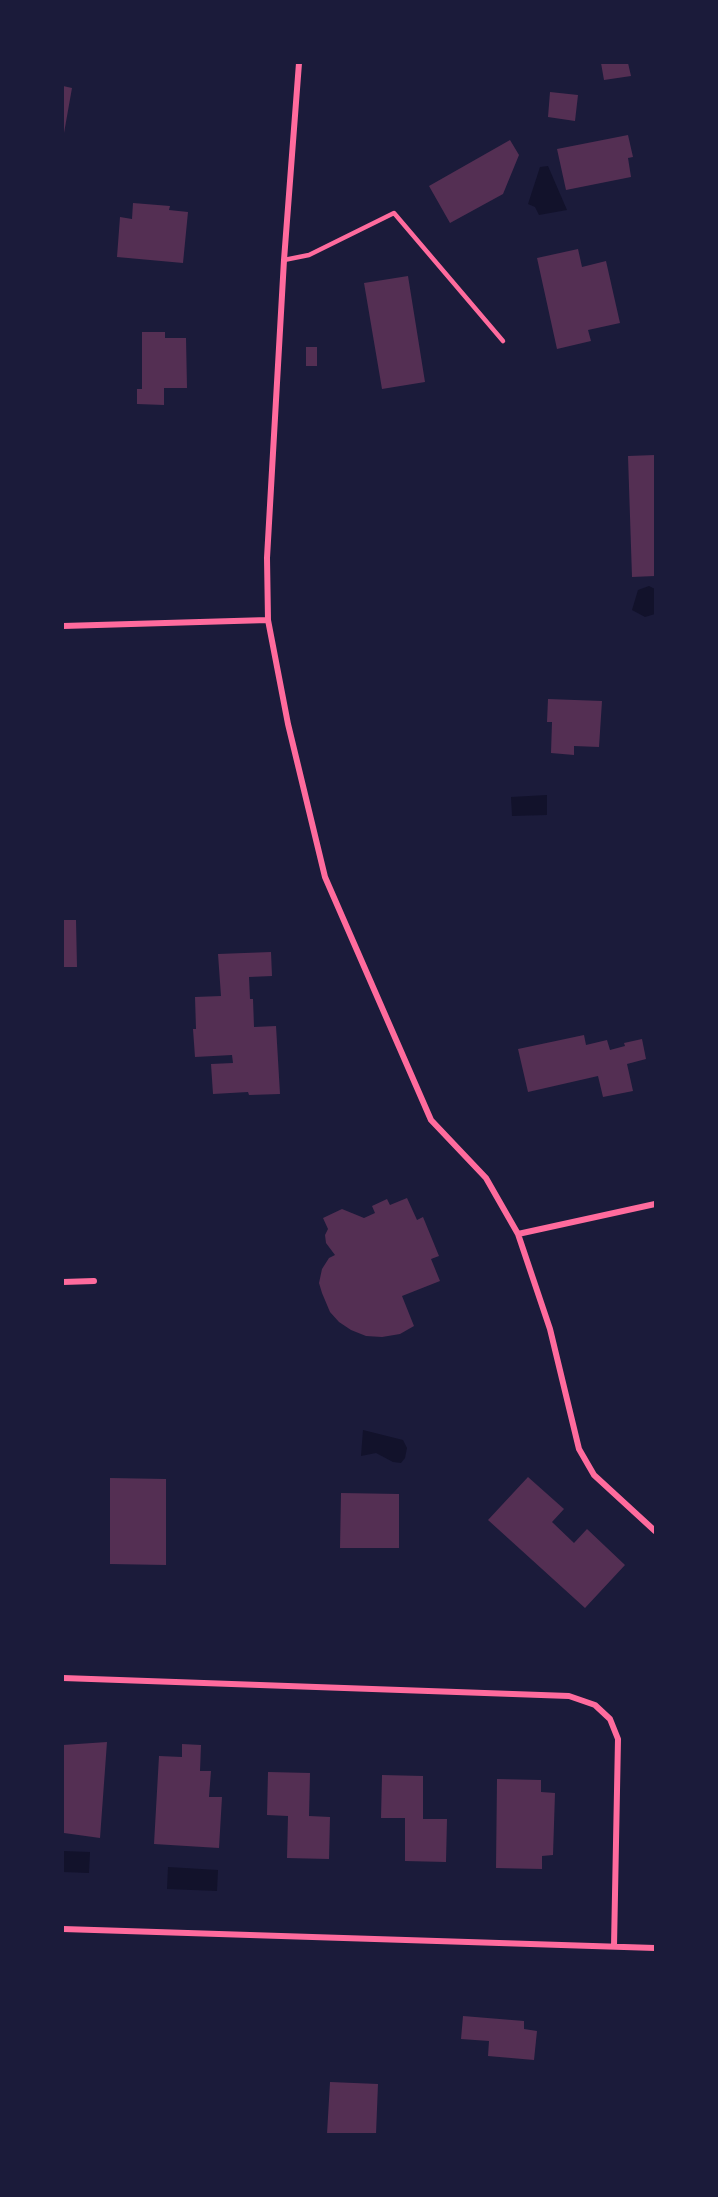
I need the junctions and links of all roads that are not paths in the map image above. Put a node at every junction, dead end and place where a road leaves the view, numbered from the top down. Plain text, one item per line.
1 (299, 63) edge
2 (284, 260) junction
3 (503, 341) dead end
4 (268, 620) junction
5 (63, 626) edge
6 (655, 1204) edge
7 (518, 1234) junction
8 (94, 1281) dead end
9 (63, 1282) edge
10 (655, 1531) edge
11 (63, 1678) edge
12 (63, 1929) edge
13 (614, 1946) junction
14 (655, 1948) edge

1 - 2 street
2 - 3 lane
2 - 4 street
4 - 5 street
4 - 7 street
6 - 7 street
7 - 10 street
8 - 9 street
11 - 13 street
12 - 13 street
13 - 14 street

